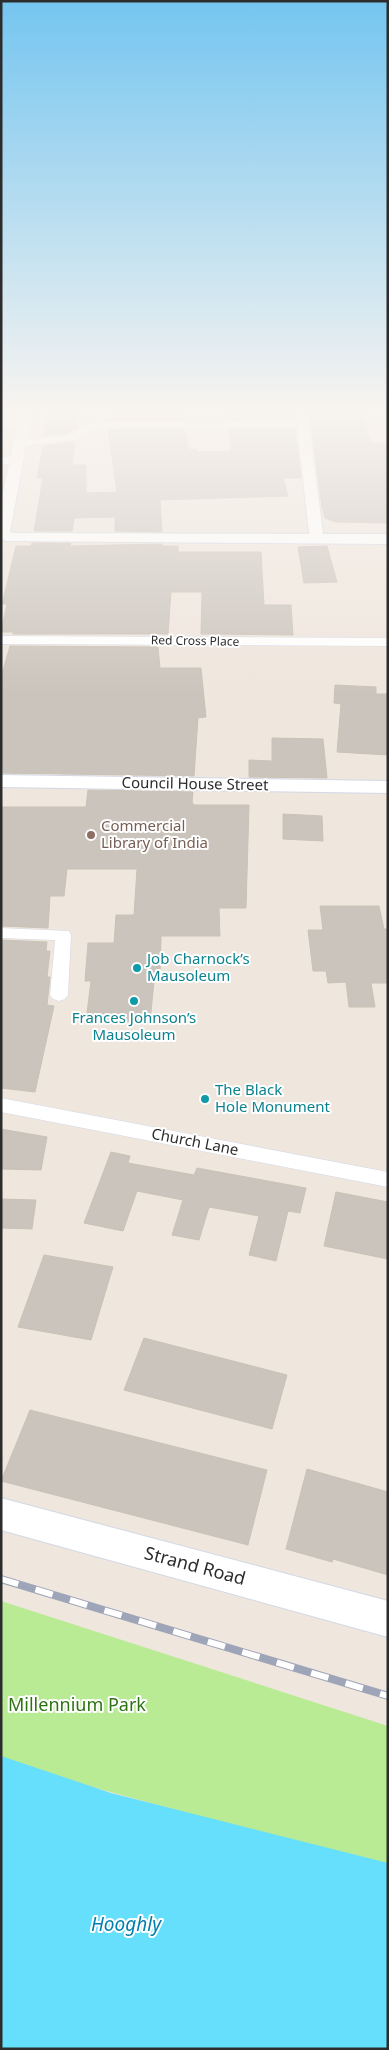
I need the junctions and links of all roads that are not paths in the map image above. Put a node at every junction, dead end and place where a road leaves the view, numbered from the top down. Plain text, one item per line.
1 (8, 504) edge
2 (313, 504) edge
3 (316, 533) junction
4 (388, 533) edge
5 (1, 535) edge
6 (388, 539) edge
7 (1, 640) edge
8 (388, 642) edge
9 (1, 781) edge
10 (388, 787) edge
11 (1, 792) edge
12 (388, 797) edge
13 (1, 933) edge
14 (59, 995) dead end
15 (1, 1105) edge
16 (388, 1180) edge
17 (1, 1514) edge
18 (388, 1619) edge

1 - 5 main road
2 - 3 street
3 - 4 main road
3 - 5 main road
5 - 6 main road
7 - 8 street, Red Cross Place
9 - 10 main road, Council House Street
11 - 12 main road, Council House Street
13 - 14 street
15 - 16 street, Church Lane
17 - 18 main road, Strand Road

